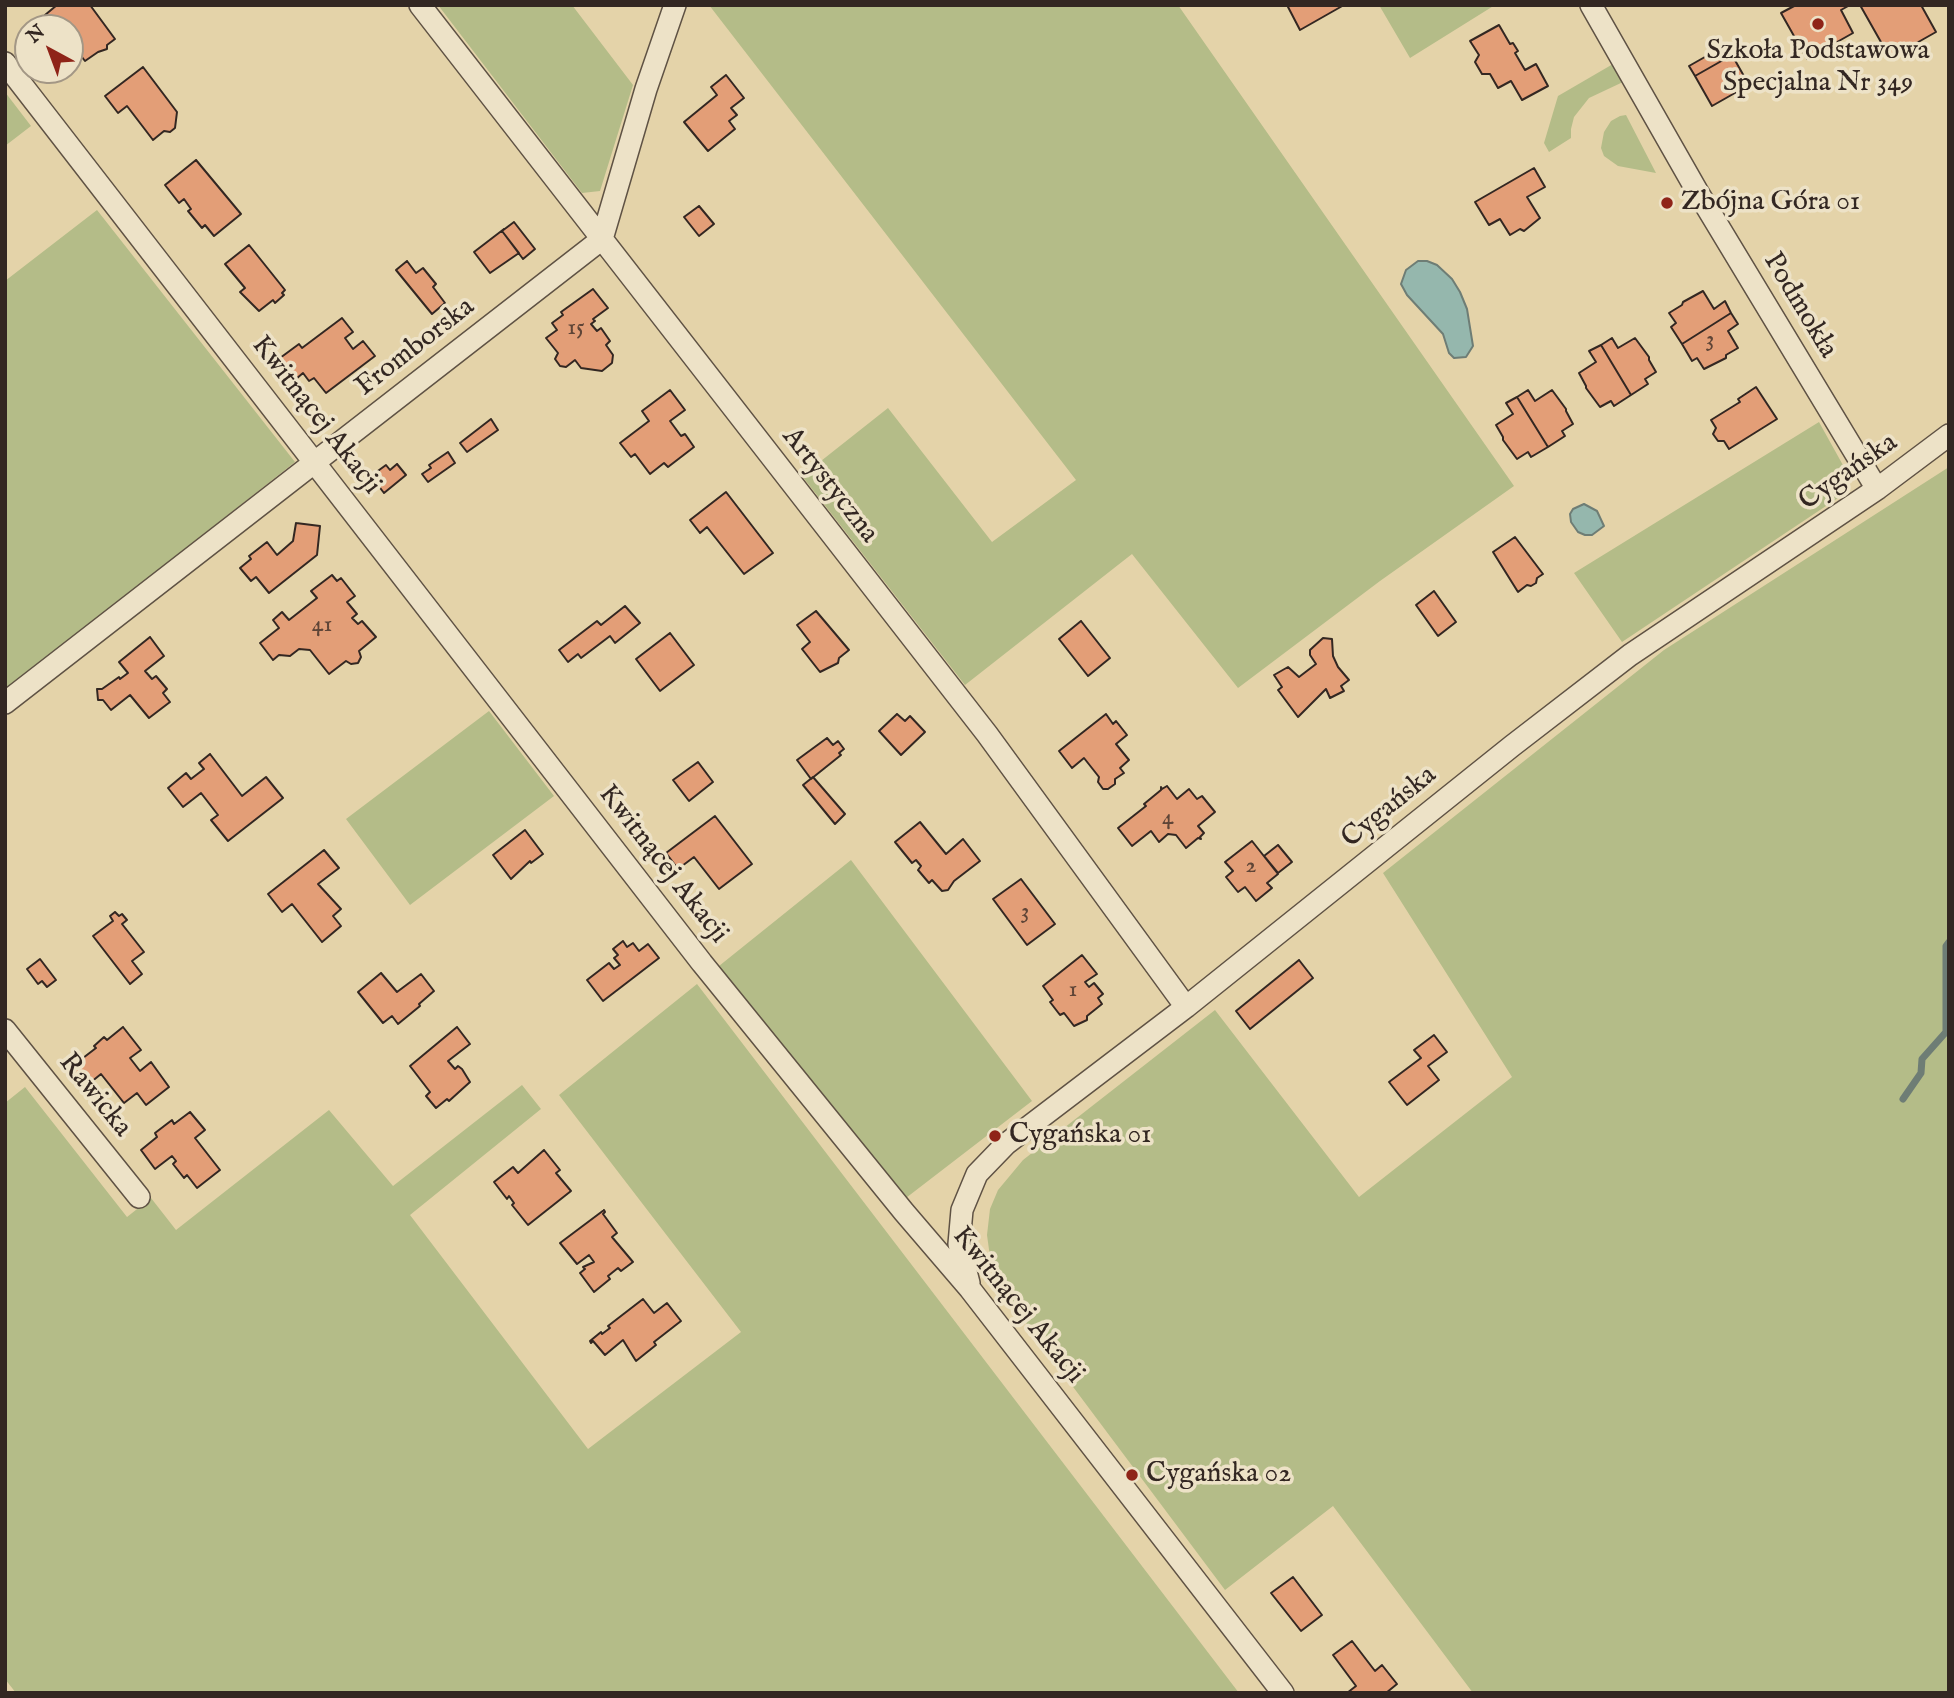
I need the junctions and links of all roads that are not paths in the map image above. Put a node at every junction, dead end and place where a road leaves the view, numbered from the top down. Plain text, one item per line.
1 (420, 5) edge
2 (675, 5) edge
3 (1591, 5) edge
4 (5, 63) edge
5 (602, 239) junction
6 (1949, 435) edge
7 (315, 462) junction
8 (1877, 489) junction
9 (5, 703) edge
10 (1186, 1007) junction
11 (5, 1030) edge
12 (139, 1197) dead end
13 (970, 1289) junction
14 (1283, 1693) edge

1 - 5 street, Artystyczna
2 - 5 street
3 - 8 street, Podmokła
4 - 7 street, Kwitnącej Akacji
5 - 7 street, Fromborska
5 - 10 street, Artystyczna
6 - 8 street, Cygańska
7 - 9 street, Fromborska
7 - 13 street, Kwitnącej Akacji
8 - 10 street, Cygańska
10 - 13 street, Cygańska
11 - 12 street, Rawicka
13 - 14 street, Kwitnącej Akacji

